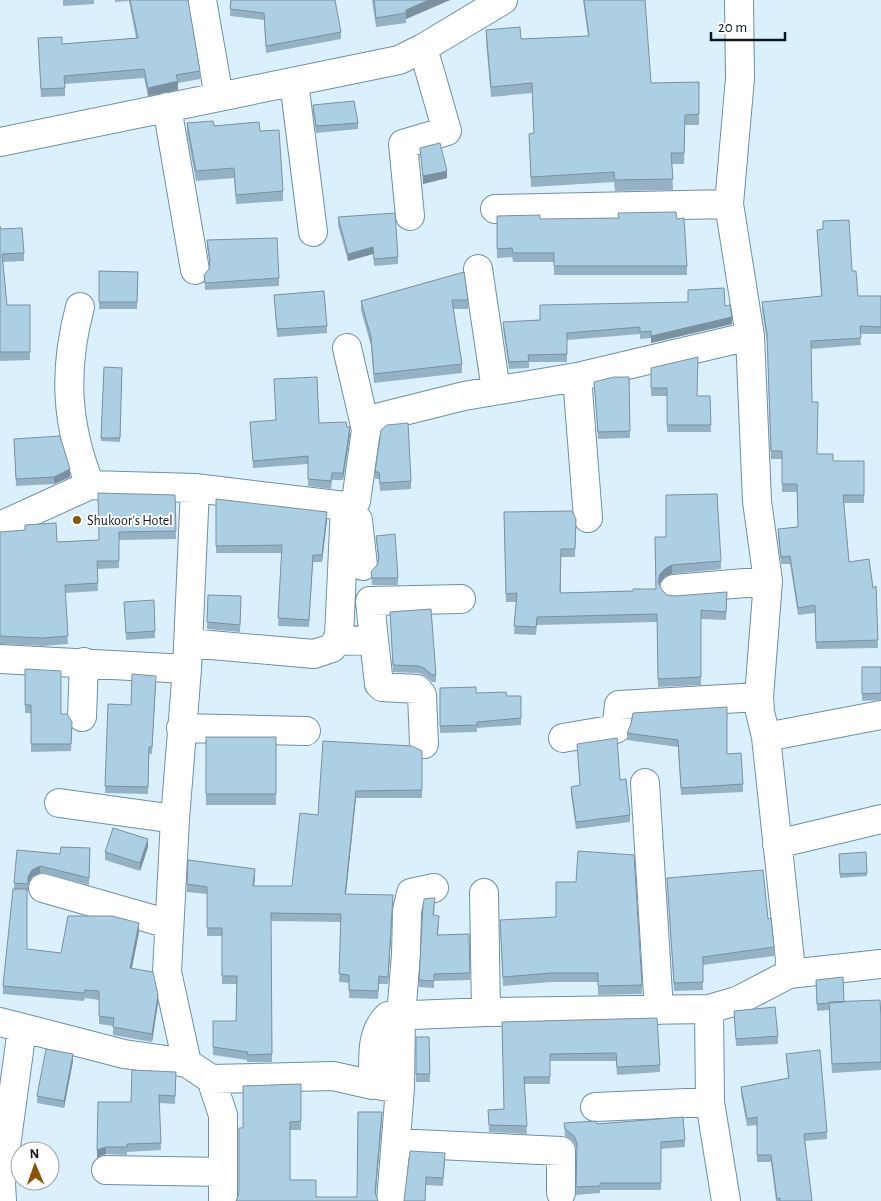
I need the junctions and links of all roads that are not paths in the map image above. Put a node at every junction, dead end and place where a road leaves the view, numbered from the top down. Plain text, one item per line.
1 (202, 0) edge
2 (739, 0) edge
3 (495, 2) edge
4 (423, 48) junction
5 (294, 82) junction
6 (219, 97) junction
7 (167, 107) junction
8 (0, 142) edge
9 (730, 204) junction
10 (495, 209) dead end
11 (410, 216) dead end
12 (314, 232) dead end
13 (478, 269) dead end
14 (195, 270) dead end
15 (80, 307) dead end
16 (750, 336) junction
17 (347, 348) dead end
18 (578, 377) junction
19 (496, 390) junction
20 (366, 430) junction
21 (90, 485) junction
22 (195, 488) junction
23 (350, 503) junction
24 (588, 518) dead end
25 (0, 526) edge
26 (363, 566) dead end
27 (768, 581) junction
28 (674, 589) dead end
29 (461, 600) dead end
30 (374, 640) junction
31 (337, 641) junction
32 (187, 656) junction
33 (0, 660) edge
34 (84, 662) junction
35 (759, 697) junction
36 (881, 714) edge
37 (82, 717) dead end
38 (181, 728) junction
39 (306, 731) dead end
40 (563, 738) dead end
41 (766, 738) junction
42 (424, 744) dead end
43 (645, 783) dead end
44 (59, 804) dead end
45 (175, 819) junction
46 (881, 819) edge
47 (777, 844) junction
48 (43, 888) dead end
49 (434, 888) dead end
50 (484, 893) dead end
51 (170, 924) junction
52 (881, 964) edge
53 (789, 974) junction
54 (709, 1009) junction
55 (659, 1010) junction
56 (486, 1012) junction
57 (401, 1016) junction
58 (11, 1026) edge
59 (187, 1063) junction
60 (211, 1079) junction
61 (373, 1085) junction
62 (400, 1088) junction
63 (710, 1102) junction
64 (595, 1107) dead end
65 (397, 1143) junction
66 (106, 1170) dead end
67 (223, 1172) junction
68 (1, 1189) edge
69 (561, 1192) dead end
70 (223, 1201) edge
71 (391, 1201) edge
72 (726, 1201) edge

1 - 6 street
2 - 9 street
3 - 4 street
4 - 5 street
4 - 11 street
5 - 6 street
5 - 12 street
6 - 7 street
7 - 8 street
7 - 14 street
9 - 10 street
9 - 16 street
13 - 19 street
15 - 21 street
16 - 18 street
16 - 27 street
17 - 20 street
18 - 19 street
18 - 24 street
19 - 20 street
20 - 23 street
21 - 22 street
21 - 25 street
22 - 23 street
22 - 32 street
23 - 26 street
23 - 31 street
27 - 28 street
27 - 35 street
29 - 30 street
30 - 31 street
30 - 42 street
31 - 32 street
32 - 34 street
32 - 38 street
33 - 34 street
34 - 37 street
35 - 40 street
35 - 41 street
36 - 41 street
38 - 39 street
38 - 45 street
41 - 47 street
43 - 55 street
44 - 45 street
45 - 51 street
46 - 47 street
47 - 53 street
48 - 51 street
49 - 57 street
50 - 56 street
51 - 59 street
52 - 53 street
53 - 54 street
54 - 55 street
54 - 63 street
55 - 56 street
56 - 57 street
57 - 61 street
57 - 62 street
58 - 59 street
58 - 68 street
59 - 60 street
60 - 61 street
60 - 67 street
61 - 62 street
62 - 65 street
63 - 64 street
63 - 72 street
65 - 69 street
65 - 71 street
66 - 67 street
67 - 70 street

